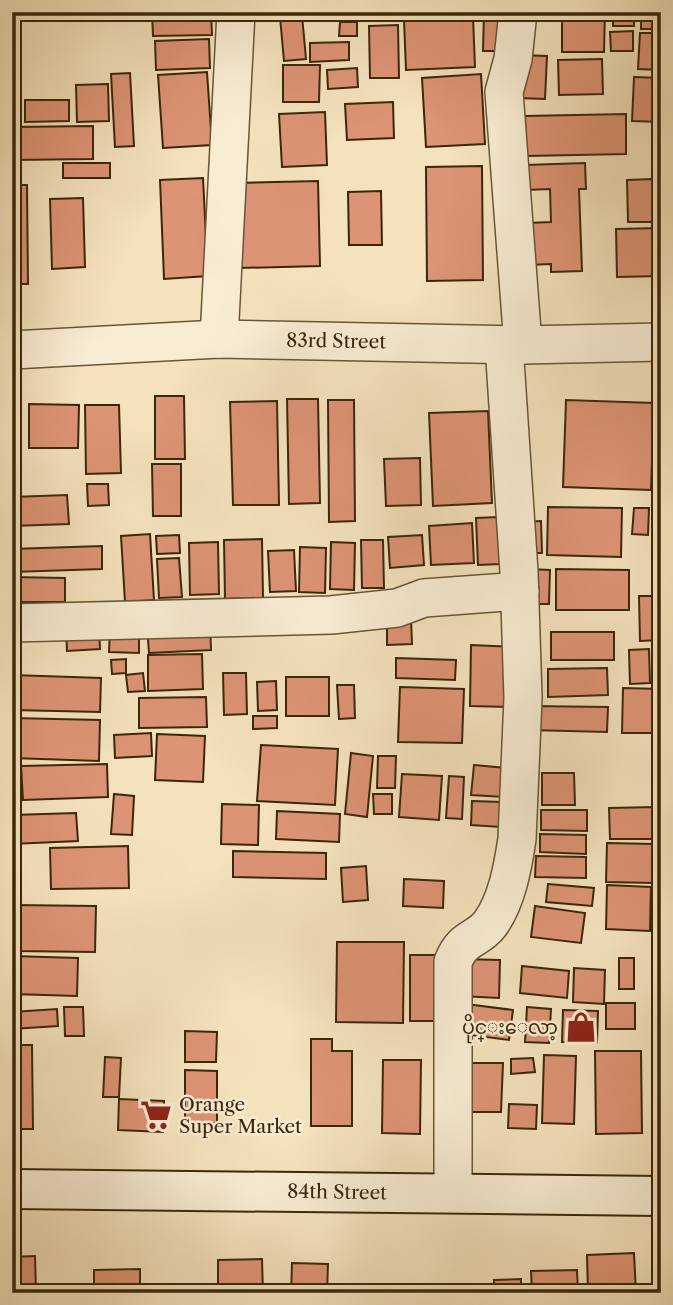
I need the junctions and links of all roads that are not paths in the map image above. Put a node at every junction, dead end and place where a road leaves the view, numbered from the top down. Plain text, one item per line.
1 (236, 12) edge
2 (518, 12) edge
3 (219, 339) junction
4 (661, 342) edge
5 (514, 345) junction
6 (12, 350) edge
7 (520, 591) junction
8 (12, 623) edge
9 (12, 1189) edge
10 (453, 1193) junction
11 (661, 1196) edge

1 - 3 street
2 - 5 street
3 - 5 street, 83rd Street
3 - 6 street, 83rd Street
4 - 5 street, 83rd Street
5 - 7 street
7 - 8 street
7 - 10 street
9 - 10 main road, 84th Street
10 - 11 main road, 84th Street

